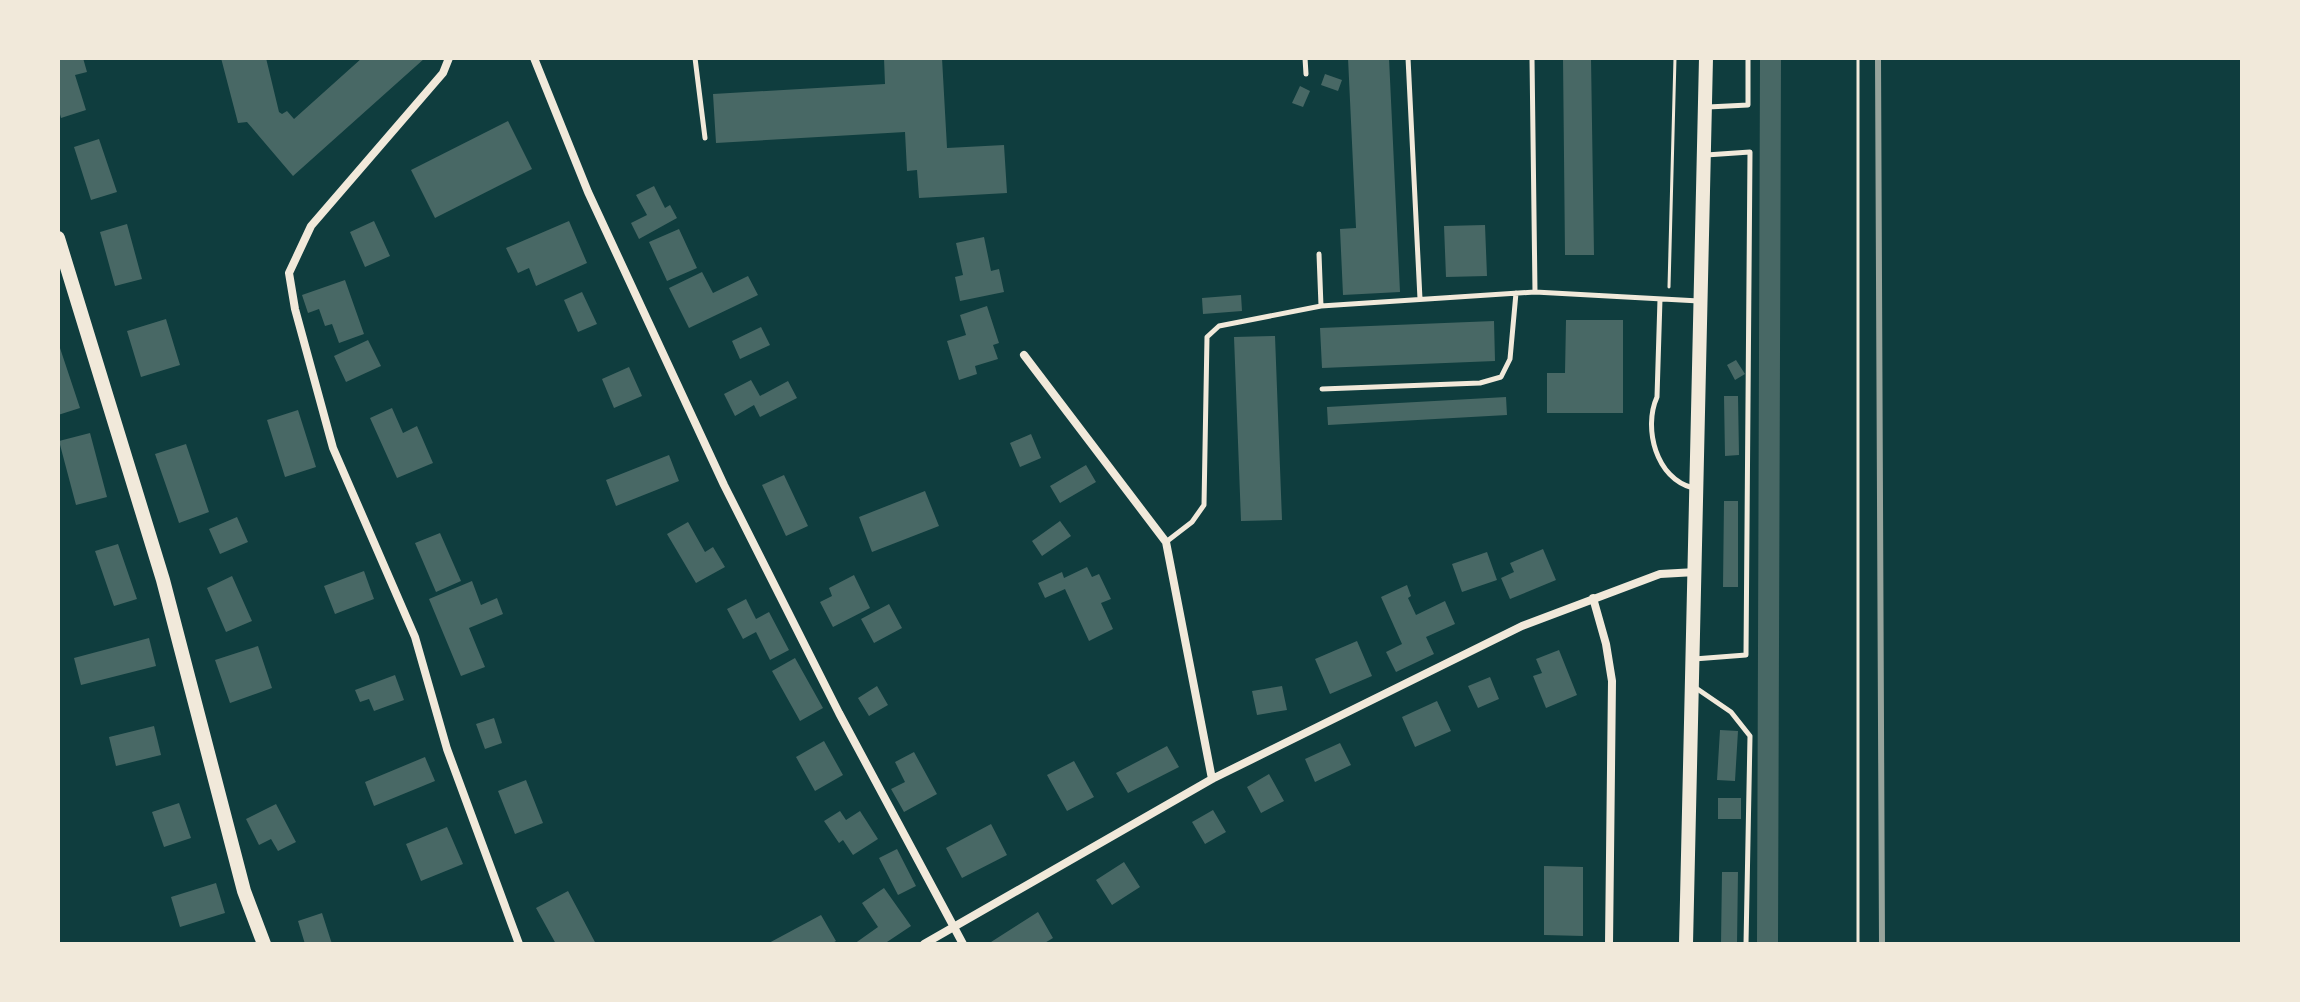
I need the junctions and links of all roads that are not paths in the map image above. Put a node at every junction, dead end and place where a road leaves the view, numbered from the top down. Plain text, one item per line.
1 (449, 58) edge
2 (534, 58) edge
3 (695, 58) edge
4 (1305, 58) edge
5 (1408, 58) edge
6 (1532, 58) edge
7 (1706, 58) edge
8 (1748, 58) edge
9 (1306, 74) dead end
10 (1705, 107) junction
11 (705, 138) dead end
12 (1704, 155) junction
13 (58, 238) edge
14 (1319, 254) dead end
15 (1535, 292) junction
16 (1516, 293) junction
17 (1420, 299) junction
18 (1660, 299) junction
19 (1700, 301) junction
20 (1321, 306) junction
21 (1024, 355) dead end
22 (1322, 389) dead end
23 (1698, 489) junction
24 (1166, 542) junction
25 (1696, 572) junction
26 (1593, 598) junction
27 (1693, 659) junction
28 (1693, 685) junction
29 (1212, 779) junction
30 (953, 925) junction
31 (264, 944) edge
32 (519, 944) edge
33 (924, 944) edge
34 (963, 944) edge
35 (1609, 944) edge
36 (1686, 944) edge
37 (1746, 944) edge

1 - 32 street
2 - 30 street
3 - 11 lane
4 - 9 lane
5 - 17 lane
6 - 15 lane
7 - 10 street
8 - 10 lane
10 - 12 street
12 - 19 street
12 - 27 lane
13 - 31 street
14 - 20 lane
15 - 16 lane
15 - 18 lane
16 - 17 lane
16 - 22 lane
17 - 20 lane
18 - 19 lane
18 - 23 lane
19 - 23 street
20 - 24 lane
21 - 24 street
23 - 25 street
24 - 29 street
25 - 26 street
25 - 27 street
26 - 29 street
26 - 35 street
27 - 28 street
28 - 36 street
28 - 37 lane
29 - 30 street
30 - 33 street
30 - 34 street

